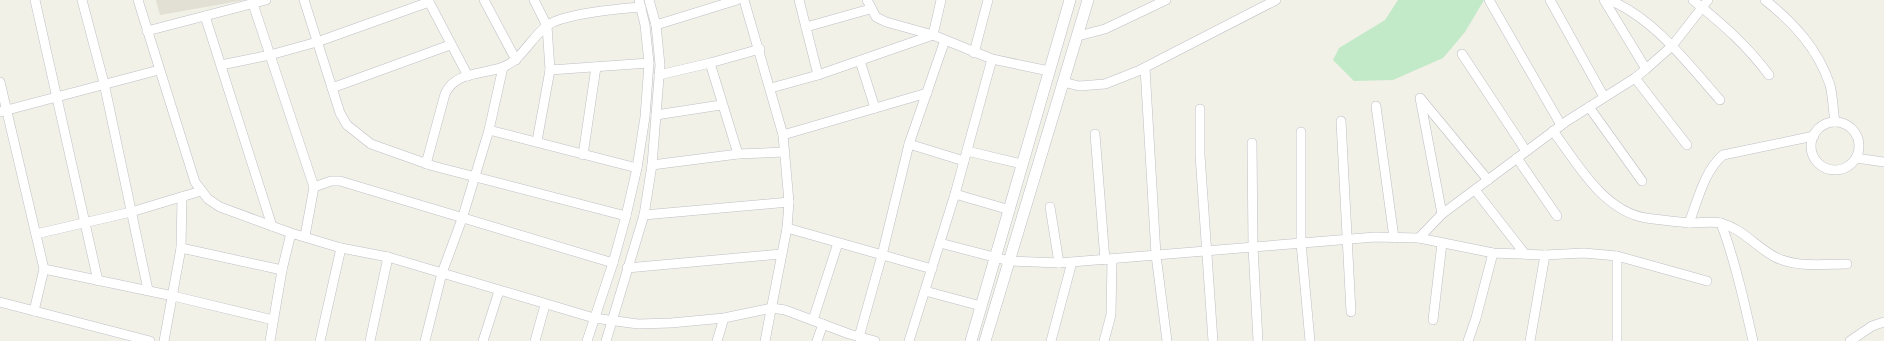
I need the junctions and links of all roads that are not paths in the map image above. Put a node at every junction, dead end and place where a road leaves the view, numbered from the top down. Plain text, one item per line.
1 (35, 0) edge
2 (82, 0) edge
3 (138, 0) edge
4 (266, 0) edge
5 (304, 0) edge
6 (484, 0) edge
7 (534, 0) edge
8 (649, 0) edge
9 (737, 0) edge
10 (744, 0) edge
11 (799, 0) edge
12 (941, 0) edge
13 (988, 0) edge
14 (1070, 0) edge
15 (1088, 0) edge
16 (1166, 0) edge
17 (1276, 0) edge
18 (1489, 0) edge
19 (1550, 0) edge
20 (1604, 0) edge
21 (1609, 0) edge
22 (1693, 0) edge
23 (1708, 0) edge
24 (1765, 0) edge
25 (428, 1) edge
26 (253, 4) junction
27 (640, 4) edge
28 (869, 4) edge
29 (1702, 8) junction
30 (205, 16) junction
31 (547, 26) junction
32 (656, 26) junction
33 (806, 27) junction
34 (147, 31) junction
35 (933, 35) junction
36 (1078, 36) junction
37 (945, 40) junction
38 (317, 42) junction
39 (450, 45) junction
40 (1672, 46) junction
41 (760, 49) junction
42 (974, 53) junction
43 (1462, 54) dead end
44 (270, 55) junction
45 (992, 59) junction
46 (516, 60) junction
47 (860, 61) junction
48 (649, 63) junction
49 (710, 64) junction
50 (221, 65) junction
51 (503, 67) junction
52 (596, 67) junction
53 (1145, 68) junction
54 (1646, 69) junction
55 (159, 70) junction
56 (550, 70) junction
57 (1049, 71) junction
58 (659, 74) junction
59 (818, 75) junction
60 (1769, 75) dead end
61 (468, 76) junction
62 (1635, 78) junction
63 (0, 82) edge
64 (1063, 82) junction
65 (104, 83) junction
66 (332, 88) junction
67 (771, 88) junction
68 (927, 93) junction
69 (57, 97) junction
70 (1604, 98) junction
71 (1720, 100) dead end
72 (721, 105) junction
73 (1376, 106) dead end
74 (1589, 107) junction
75 (875, 108) junction
76 (1200, 109) dead end
77 (3, 111) edge
78 (656, 115) junction
79 (1341, 121) dead end
80 (1834, 122) junction
81 (1561, 125) junction
82 (489, 130) junction
83 (1553, 131) junction
84 (1301, 132) dead end
85 (783, 134) junction
86 (1095, 134) dead end
87 (1814, 136) junction
88 (537, 141) junction
89 (1252, 143) dead end
90 (909, 144) junction
91 (1687, 145) dead end
92 (967, 151) junction
93 (1526, 151) junction
94 (785, 152) junction
95 (738, 154) junction
96 (583, 155) junction
97 (1517, 158) junction
98 (1856, 158) junction
99 (964, 162) junction
100 (1884, 162) edge
101 (426, 164) junction
102 (1022, 164) junction
103 (652, 165) junction
104 (637, 168) junction
105 (476, 176) junction
106 (1488, 180) junction
107 (1642, 181) dead end
108 (314, 187) junction
109 (1475, 190) junction
110 (201, 191) junction
111 (955, 194) junction
112 (182, 197) junction
113 (789, 202) junction
114 (1050, 207) dead end
115 (1010, 210) junction
116 (132, 212) junction
117 (1442, 214) junction
118 (644, 215) junction
119 (626, 216) junction
120 (1557, 216) dead end
121 (462, 219) junction
122 (84, 222) junction
123 (1689, 223) junction
124 (1721, 223) junction
125 (272, 226) junction
126 (786, 228) junction
127 (291, 233) junction
128 (36, 234) junction
129 (305, 236) junction
130 (1348, 238) junction
131 (1394, 238) junction
132 (1419, 238) junction
133 (838, 243) junction
134 (940, 243) junction
135 (1302, 243) junction
136 (1442, 243) junction
137 (1253, 247) junction
138 (180, 248) junction
139 (341, 248) junction
140 (1206, 251) junction
141 (781, 254) junction
142 (1493, 254) junction
143 (1525, 254) junction
144 (882, 255) junction
145 (1156, 255) junction
146 (1545, 255) junction
147 (1617, 256) junction
148 (995, 257) junction
149 (388, 258) junction
150 (1108, 259) junction
151 (1008, 261) junction
152 (1072, 262) junction
153 (613, 263) junction
154 (1060, 263) junction
155 (1847, 264) dead end
156 (627, 268) junction
157 (44, 269) junction
158 (932, 269) junction
159 (282, 270) junction
160 (442, 273) junction
161 (98, 281) junction
162 (1706, 281) dead end
163 (148, 290) junction
164 (499, 291) junction
165 (925, 291) junction
166 (173, 296) junction
167 (0, 302) edge
168 (545, 305) junction
169 (981, 306) junction
170 (772, 308) junction
171 (34, 311) junction
172 (1351, 312) dead end
173 (594, 318) junction
174 (724, 318) junction
175 (273, 320) junction
176 (813, 320) junction
177 (1433, 320) dead end
178 (612, 322) junction
179 (1884, 322) edge
180 (823, 324) junction
181 (859, 337) junction
182 (150, 341) edge
183 (164, 341) edge
184 (270, 341) edge
185 (320, 341) edge
186 (370, 341) edge
187 (425, 341) edge
188 (483, 341) edge
189 (535, 341) edge
190 (587, 341) edge
191 (606, 341) edge
192 (717, 341) edge
193 (765, 341) edge
194 (817, 341) edge
195 (873, 341) edge
196 (909, 341) edge
197 (971, 341) edge
198 (985, 341) edge
199 (1051, 341) edge
200 (1104, 341) edge
201 (1167, 341) edge
202 (1213, 341) edge
203 (1258, 341) edge
204 (1310, 341) edge
205 (1468, 341) edge
206 (1530, 341) edge
207 (1617, 341) edge
208 (1753, 341) edge
209 (1850, 341) edge

1 - 69 street
2 - 65 street
3 - 34 street
4 - 26 street
5 - 38 street
6 - 46 street
7 - 31 street
8 - 32 street
9 - 32 street
10 - 41 street
11 - 33 street
12 - 35 street
13 - 42 street
14 - 57 street
15 - 36 street
16 - 36 street
17 - 53 street
18 - 81 street
19 - 70 street
20 - 54 street
21 - 40 street
22 - 29 street
23 - 29 street
24 - 80 street
25 - 38 street
25 - 39 street
26 - 30 street
26 - 44 street
27 - 31 street
27 - 48 street
28 - 33 street
28 - 35 street
29 - 40 street
29 - 60 street
30 - 34 street
30 - 50 street
31 - 46 street
31 - 56 street
32 - 58 street
33 - 59 street
34 - 55 street
35 - 37 street
35 - 47 street
36 - 64 street
37 - 42 street
37 - 68 street
38 - 44 street
38 - 66 street
39 - 61 street
39 - 66 street
40 - 54 street
40 - 71 street
41 - 49 street
41 - 67 street
42 - 45 street
43 - 93 street
44 - 50 street
44 - 108 street
45 - 57 street
45 - 92 street
46 - 51 street
47 - 59 street
47 - 75 street
48 - 52 street
48 - 104 street
49 - 58 street
49 - 72 street
50 - 125 street
51 - 61 street
51 - 82 street
52 - 56 street
52 - 96 street
53 - 64 street
53 - 145 street
54 - 62 street
55 - 65 street
55 - 110 street
56 - 88 street
57 - 102 street
58 - 78 street
59 - 67 street
61 - 101 street
62 - 70 street
62 - 91 street
63 - 77 street
64 - 151 street
65 - 69 street
65 - 116 street
66 - 101 street
67 - 85 street
68 - 75 street
68 - 90 street
69 - 77 street
69 - 122 street
70 - 74 street
72 - 78 street
72 - 95 street
73 - 131 street
74 - 81 street
74 - 107 street
75 - 85 street
76 - 140 street
77 - 128 street
78 - 103 street
79 - 130 street
80 - 87 street
80 - 98 street
81 - 83 street
82 - 88 street
82 - 105 street
83 - 93 street
83 - 123 street
84 - 135 street
85 - 94 street
86 - 150 street
87 - 98 street
87 - 123 street
88 - 96 street
89 - 137 street
90 - 99 street
90 - 144 street
92 - 99 street
92 - 102 street
93 - 97 street
94 - 95 street
94 - 113 street
95 - 103 street
96 - 104 street
97 - 106 street
97 - 120 street
98 - 100 street
99 - 111 street
101 - 105 street
102 - 115 street
103 - 118 street
104 - 119 street
105 - 119 street
105 - 121 street
106 - 109 street
106 - 117 street
108 - 121 street
108 - 129 street
109 - 117 street
109 - 143 street
110 - 112 street
110 - 125 street
111 - 115 street
111 - 134 street
112 - 116 street
112 - 138 street
113 - 118 street
113 - 126 street
114 - 154 street
115 - 148 street
116 - 122 street
116 - 163 street
117 - 132 street
118 - 156 street
119 - 153 street
121 - 153 street
121 - 160 street
122 - 128 street
122 - 161 street
123 - 124 street
124 - 155 street
124 - 208 street
125 - 127 street
126 - 133 street
126 - 141 street
127 - 129 street
127 - 159 street
128 - 157 street
129 - 139 street
130 - 131 street
130 - 135 street
130 - 172 street
131 - 132 street
132 - 136 street
133 - 144 street
133 - 176 street
134 - 148 street
134 - 158 street
135 - 137 street
135 - 204 street
136 - 142 street
136 - 177 street
137 - 140 street
137 - 203 street
138 - 159 street
138 - 166 street
139 - 149 street
139 - 185 street
140 - 145 street
140 - 202 street
141 - 156 street
141 - 170 street
142 - 143 street
142 - 205 street
143 - 146 street
144 - 158 street
144 - 181 street
145 - 150 street
145 - 201 street
146 - 147 street
146 - 206 street
147 - 162 street
147 - 207 street
148 - 151 street
148 - 169 street
149 - 160 street
149 - 186 street
150 - 152 street
150 - 200 street
151 - 154 street
151 - 198 street
152 - 154 street
152 - 199 street
153 - 173 street
156 - 178 street
157 - 161 street
157 - 171 street
158 - 165 street
159 - 175 street
160 - 164 street
160 - 187 street
161 - 163 street
163 - 166 street
164 - 168 street
164 - 188 street
165 - 169 street
165 - 196 street
166 - 175 street
166 - 183 street
167 - 171 street
168 - 173 street
168 - 189 street
169 - 197 street
170 - 174 street
170 - 176 street
170 - 193 street
171 - 182 street
173 - 178 street
173 - 190 street
174 - 178 street
174 - 192 street
175 - 184 street
176 - 180 street
178 - 191 street
179 - 209 street
180 - 181 street
180 - 194 street
181 - 195 street

